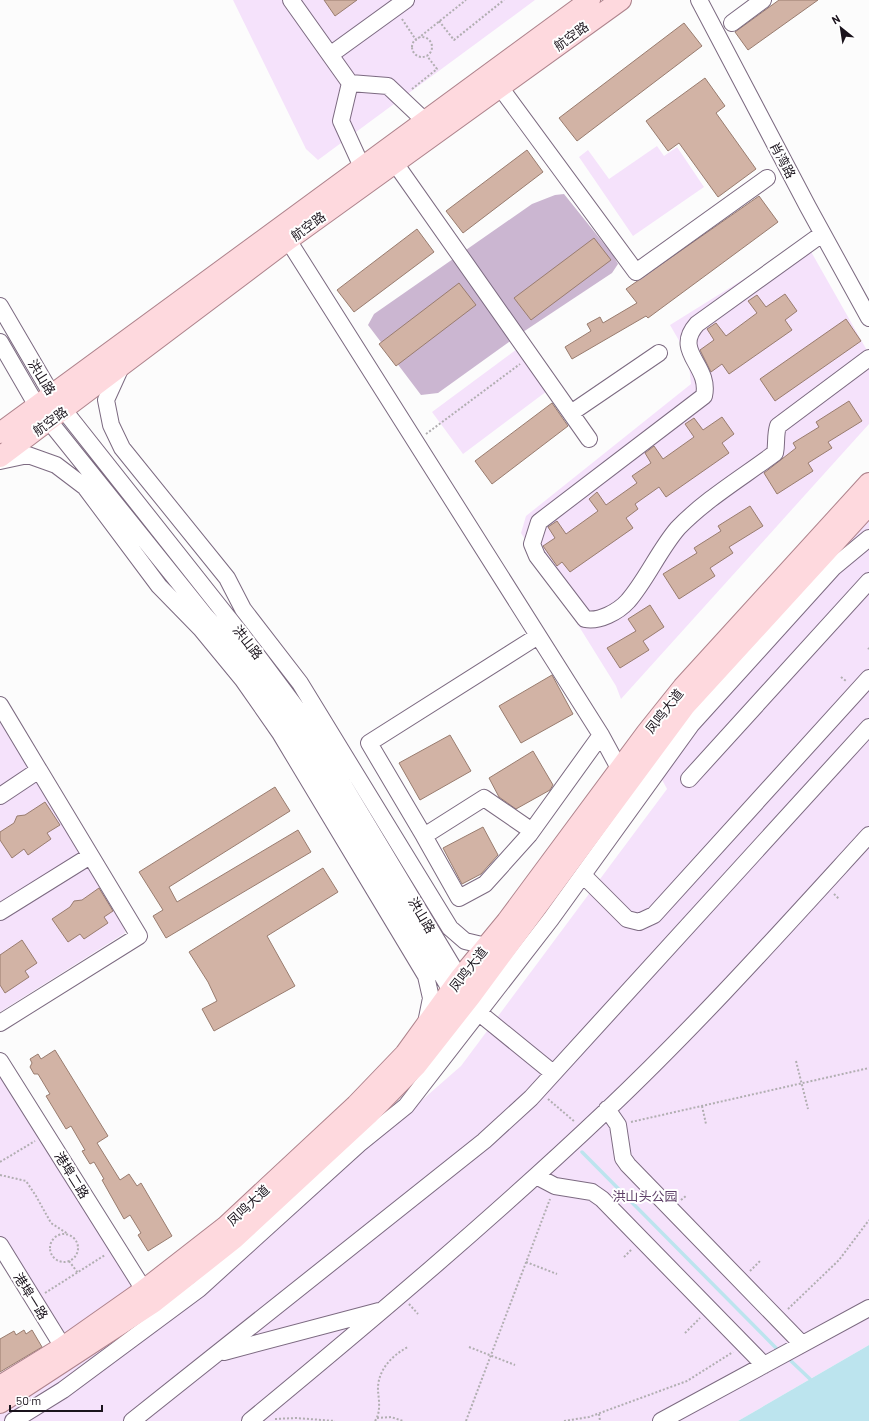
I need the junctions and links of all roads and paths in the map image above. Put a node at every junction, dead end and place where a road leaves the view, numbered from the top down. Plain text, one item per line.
1 (291, 0) edge
2 (466, 0) edge
3 (504, 0) edge
4 (590, 0) edge
5 (621, 0) edge
6 (699, 0) edge
7 (763, 0) edge
8 (400, 4) edge
9 (439, 21) junction
10 (732, 23) dead end
11 (416, 40) junction
12 (330, 55) junction
13 (427, 56) junction
14 (350, 83) junction
15 (500, 87) junction
16 (400, 98) junction
17 (425, 121) junction
18 (395, 163) junction
19 (362, 167) junction
20 (767, 178) dead end
21 (822, 234) junction
22 (288, 240) junction
23 (0, 306) edge
24 (869, 318) edge
25 (0, 342) edge
26 (659, 353) dead end
27 (531, 356) junction
28 (869, 358) edge
29 (121, 367) junction
30 (45, 400) junction
31 (571, 413) junction
32 (57, 415) junction
33 (0, 433) edge
34 (589, 439) dead end
35 (416, 443) junction
36 (0, 457) edge
37 (0, 461) edge
38 (869, 483) edge
39 (869, 505) edge
40 (869, 538) edge
41 (869, 582) edge
42 (538, 636) junction
43 (869, 678) edge
44 (0, 705) edge
45 (869, 727) edge
46 (601, 735) junction
47 (39, 770) junction
48 (620, 770) junction
49 (689, 778) dead end
50 (0, 796) edge
51 (532, 831) junction
52 (869, 835) edge
53 (424, 836) junction
54 (90, 856) junction
55 (582, 875) junction
56 (0, 912) edge
57 (486, 946) junction
58 (455, 984) junction
59 (470, 1006) junction
60 (0, 1023) edge
61 (425, 1027) junction
62 (0, 1061) edge
63 (796, 1061) dead end
64 (869, 1068) edge
65 (553, 1073) junction
66 (801, 1083) junction
67 (549, 1100) dead end
68 (702, 1106) junction
69 (808, 1108) dead end
70 (608, 1109) junction
71 (571, 1119) dead end
72 (706, 1124) dead end
73 (618, 1125) junction
74 (46, 1134) junction
75 (0, 1162) edge
76 (0, 1176) edge
77 (536, 1176) junction
78 (555, 1186) junction
79 (869, 1220) edge
80 (68, 1234) junction
81 (0, 1245) edge
82 (117, 1248) junction
83 (69, 1261) junction
84 (526, 1262) junction
85 (78, 1273) junction
86 (557, 1274) dead end
87 (144, 1290) junction
88 (34, 1300) junction
89 (709, 1308) junction
90 (869, 1308) edge
91 (384, 1310) junction
92 (778, 1319) junction
93 (685, 1332) dead end
94 (744, 1344) junction
95 (802, 1344) junction
96 (63, 1346) junction
97 (408, 1347) dead end
98 (469, 1347) dead end
99 (218, 1353) junction
100 (491, 1356) junction
101 (514, 1365) dead end
102 (764, 1365) junction
103 (0, 1386) edge
104 (0, 1403) edge
105 (599, 1414) junction
106 (377, 1418) junction
107 (251, 1420) edge
108 (13, 1421) edge
109 (132, 1421) edge
110 (335, 1421) edge
111 (375, 1421) edge
112 (403, 1421) edge
113 (466, 1421) edge
114 (564, 1421) edge
115 (600, 1421) edge
116 (661, 1421) edge

1 - 12 street
2 - 9 path
3 - 9 path
4 - 17 main road, 航空路
5 - 15 main road, 航空路
6 - 21 street, 肖湾路
7 - 10 street
8 - 11 path
8 - 12 street
9 - 11 path
11 - 13 path
11 - 13 path
12 - 14 street
13 - 16 path
14 - 16 street
14 - 19 street
15 - 18 main road, 航空路
15 - 20 street
16 - 17 street
17 - 19 main road, 航空路
18 - 22 main road, 航空路
18 - 27 street
19 - 30 main road, 航空路
21 - 24 street, 肖湾路
21 - 28 street
22 - 29 main road, 航空路
22 - 35 street
23 - 30 street, 洪山路
25 - 30 street, 洪山路
26 - 31 street
27 - 31 street
27 - 35 path
29 - 32 main road, 航空路
29 - 57 street
30 - 32 street, 洪山路
30 - 33 main road, 航空路
31 - 34 street
32 - 36 main road, 航空路
32 - 58 street, 洪山路
35 - 42 street
37 - 61 street
38 - 48 main road, 凤鸣大道
39 - 59 main road, 凤鸣大道
40 - 55 street
41 - 49 street
42 - 46 street
42 - 53 street
43 - 55 street
44 - 47 street
45 - 65 street
46 - 48 street
46 - 51 street
47 - 50 street
47 - 54 street
48 - 57 main road, 凤鸣大道
51 - 53 street
51 - 53 street
52 - 70 street
54 - 56 street
54 - 60 street
55 - 59 street
57 - 58 main road, 凤鸣大道
58 - 59 street, 洪山路
58 - 61 main road, 凤鸣大道
59 - 65 street, 洪山路
59 - 104 main road, 凤鸣大道
59 - 108 street
61 - 87 main road, 凤鸣大道
62 - 74 street, 港埠二路
63 - 66 path
64 - 66 path
65 - 99 street
66 - 68 path
66 - 69 path
67 - 71 path
68 - 72 path
68 - 73 path
70 - 73 street
70 - 77 street
73 - 92 street
74 - 75 path
74 - 82 street, 港埠二路
76 - 80 path
77 - 78 street
77 - 91 street
78 - 84 path
78 - 89 street
79 - 92 path
80 - 83 path
80 - 83 path
81 - 88 street, 港埠一路
82 - 85 path
82 - 87 street, 港埠二路
83 - 85 path
84 - 86 path
84 - 100 path
85 - 88 path
87 - 96 main road, 凤鸣大道
88 - 96 street, 港埠一路
89 - 93 path
89 - 94 street
90 - 95 street
91 - 99 street
91 - 107 street
92 - 95 street
94 - 102 street
94 - 105 path
95 - 102 street
96 - 103 main road, 凤鸣大道
97 - 106 path
98 - 100 path
99 - 109 street
100 - 101 path
100 - 113 path
102 - 116 street
105 - 114 path
105 - 115 path
106 - 111 path
106 - 112 path
107 - 110 path

